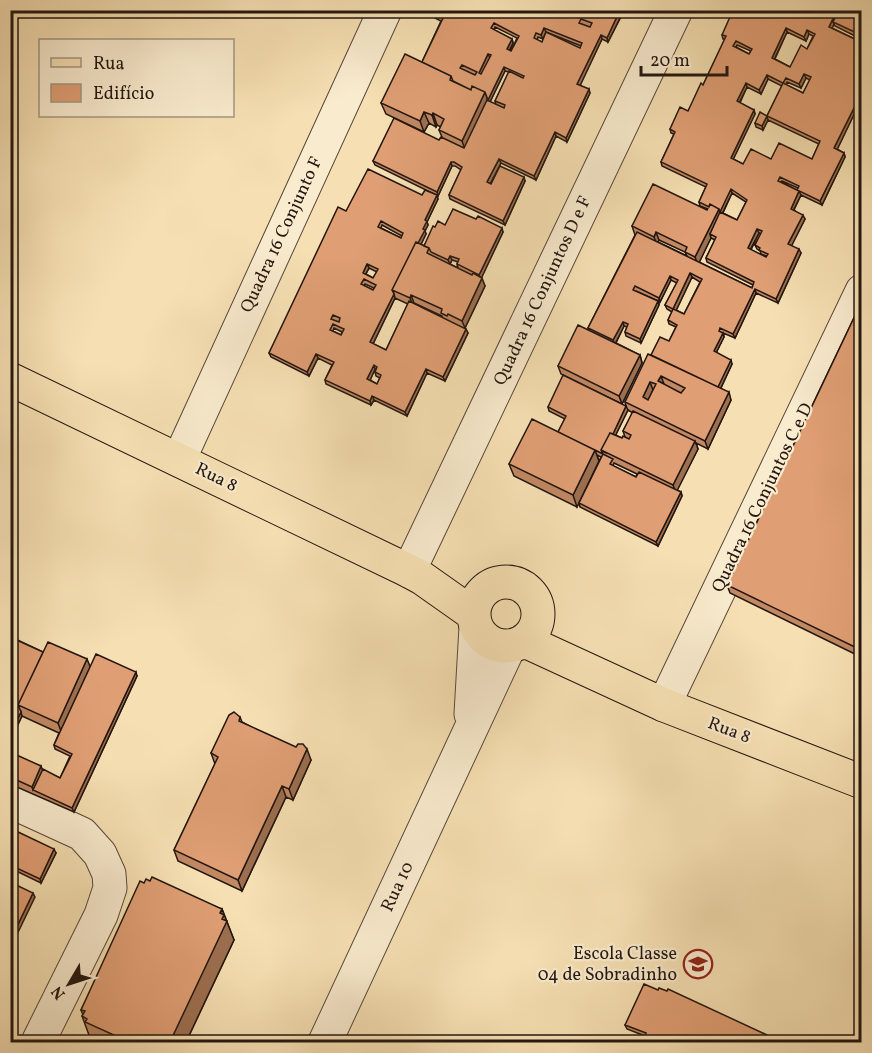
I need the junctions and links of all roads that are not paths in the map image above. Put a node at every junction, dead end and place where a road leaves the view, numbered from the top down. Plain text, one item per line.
1 (385, 10) edge
2 (676, 10) edge
3 (861, 291) edge
4 (10, 379) edge
5 (179, 460) junction
6 (415, 574) junction
7 (479, 610) junction
8 (538, 610) junction
9 (517, 644) junction
10 (599, 675) junction
11 (664, 705) junction
12 (470, 731) junction
13 (861, 782) edge
14 (10, 801) edge
15 (38, 1042) edge
16 (325, 1042) edge

1 - 5 street, Quadra 16 Conjunto F
2 - 6 street, Quadra 16 Conjuntos D e F
3 - 11 street, Quadra 16 Conjuntos C e D
4 - 5 main road, Rua 8
5 - 6 main road, Rua 8
6 - 7 main road, Rua 8
7 - 8 main road
7 - 9 main road
7 - 12 street, Rua 10
8 - 9 main road
8 - 10 main road, Rua 8
9 - 10 main road, Rua 8
9 - 12 street, Rua 10
10 - 11 main road, Rua 8
11 - 13 main road, Rua 8
12 - 16 street, Rua 10
14 - 15 street

